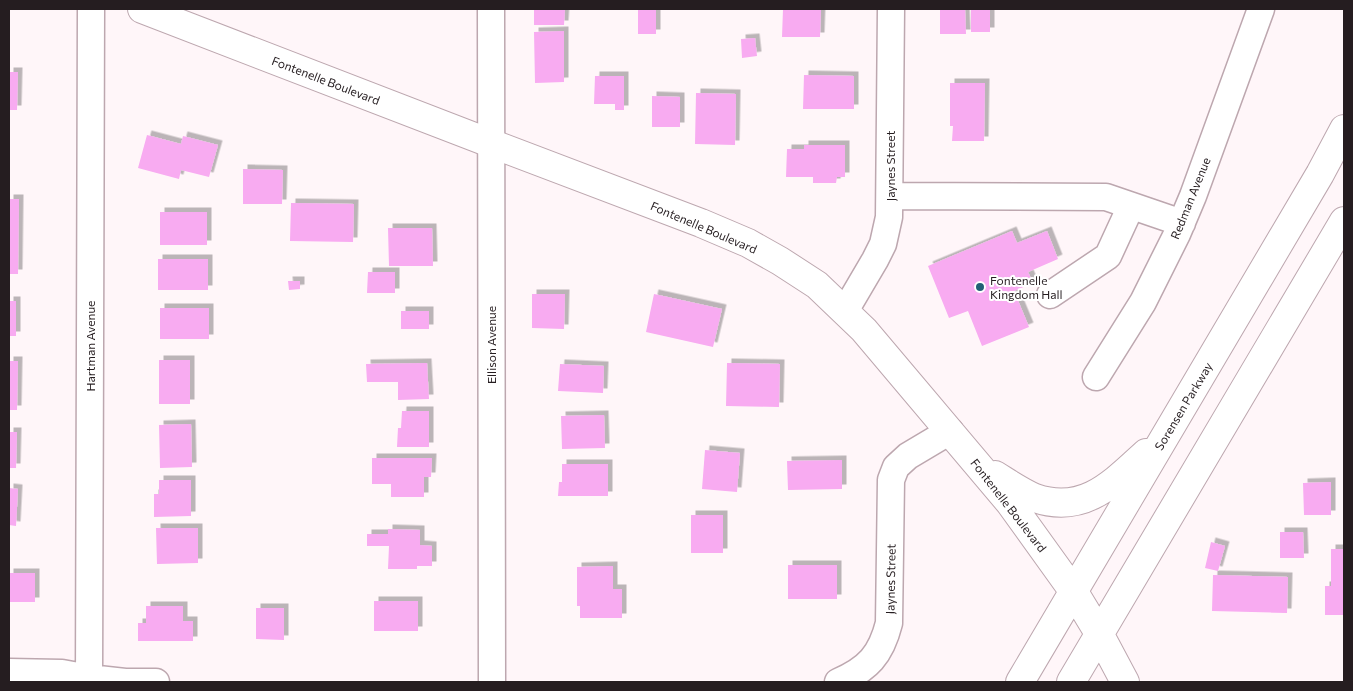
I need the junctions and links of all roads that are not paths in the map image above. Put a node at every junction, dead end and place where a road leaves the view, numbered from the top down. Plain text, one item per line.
1 (91, 9) edge
2 (142, 9) edge
3 (491, 9) edge
4 (890, 9) edge
5 (1261, 9) edge
6 (1344, 129) edge
7 (490, 144) junction
8 (890, 196) junction
9 (1131, 206) junction
10 (1344, 221) edge
11 (1182, 223) junction
12 (1050, 295) dead end
13 (845, 311) junction
14 (1096, 377) dead end
15 (950, 431) junction
16 (1165, 438) junction
17 (977, 464) junction
18 (1074, 592) junction
19 (1100, 635) junction
20 (9, 672) edge
21 (90, 680) edge
22 (156, 682) edge
23 (492, 682) edge
24 (838, 682) edge
25 (1020, 682) edge
26 (1070, 682) edge
27 (1125, 682) edge

1 - 21 street, Hartman Avenue
2 - 7 main road, Fontenelle Boulevard
3 - 7 street, Ellison Avenue
4 - 8 street, Jaynes Street
5 - 11 street, Redman Avenue
6 - 16 main road, Sorensen Parkway
7 - 13 main road, Fontenelle Boulevard
7 - 23 street, Ellison Avenue
8 - 9 street
8 - 13 street, Jaynes Street
9 - 11 street
9 - 12 street
10 - 19 main road
11 - 14 street, Redman Avenue
13 - 15 main road, Fontenelle Boulevard
15 - 17 main road, Fontenelle Boulevard
15 - 24 street, Jaynes Street
16 - 17 main road
16 - 18 main road, Sorensen Parkway
17 - 18 main road, Fontenelle Boulevard
18 - 19 main road, Fontenelle Boulevard
18 - 25 main road, Sorensen Parkway
19 - 26 main road
19 - 27 main road, Fontenelle Boulevard
20 - 21 street
21 - 22 street

